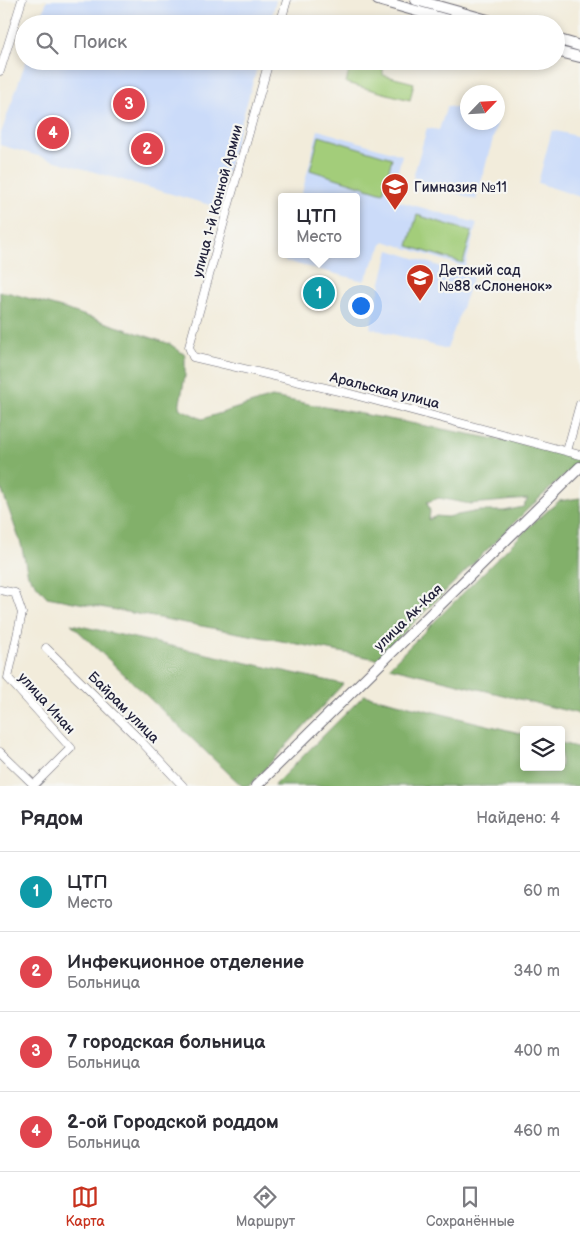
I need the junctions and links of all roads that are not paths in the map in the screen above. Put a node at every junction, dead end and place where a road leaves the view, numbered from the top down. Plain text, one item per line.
1 (22, 0) edge
2 (287, 0) edge
3 (416, 0) edge
4 (382, 1) edge
5 (17, 15) edge
6 (283, 15) edge
7 (431, 15) edge
8 (470, 15) edge
9 (15, 22) edge
10 (0, 36) edge
11 (10, 38) junction
12 (565, 42) edge
13 (580, 46) edge
14 (565, 53) edge
15 (580, 57) edge
16 (266, 70) edge
17 (0, 71) edge
18 (189, 347) joint
19 (580, 404) edge
20 (568, 450) junction
21 (580, 454) edge
22 (580, 468) edge
23 (0, 590) edge
24 (46, 648) dead end
25 (0, 752) edge
26 (34, 785) edge
27 (183, 786) edge
28 (256, 786) edge

1 - 5 street
2 - 6 street
3 - 8 main road
4 - 7 main road
9 - 11 street
10 - 11 street
11 - 17 street
12 - 13 main road
14 - 15 main road
16 - 18 street, улица 1-й Конной Армии
18 - 20 street, Аральская улица
19 - 20 street
20 - 21 street, Аральская улица
22 - 28 main road, улица Ак-Кая
23 - 26 street, улица Инан
24 - 27 street, Байрам улица
25 - 26 street

